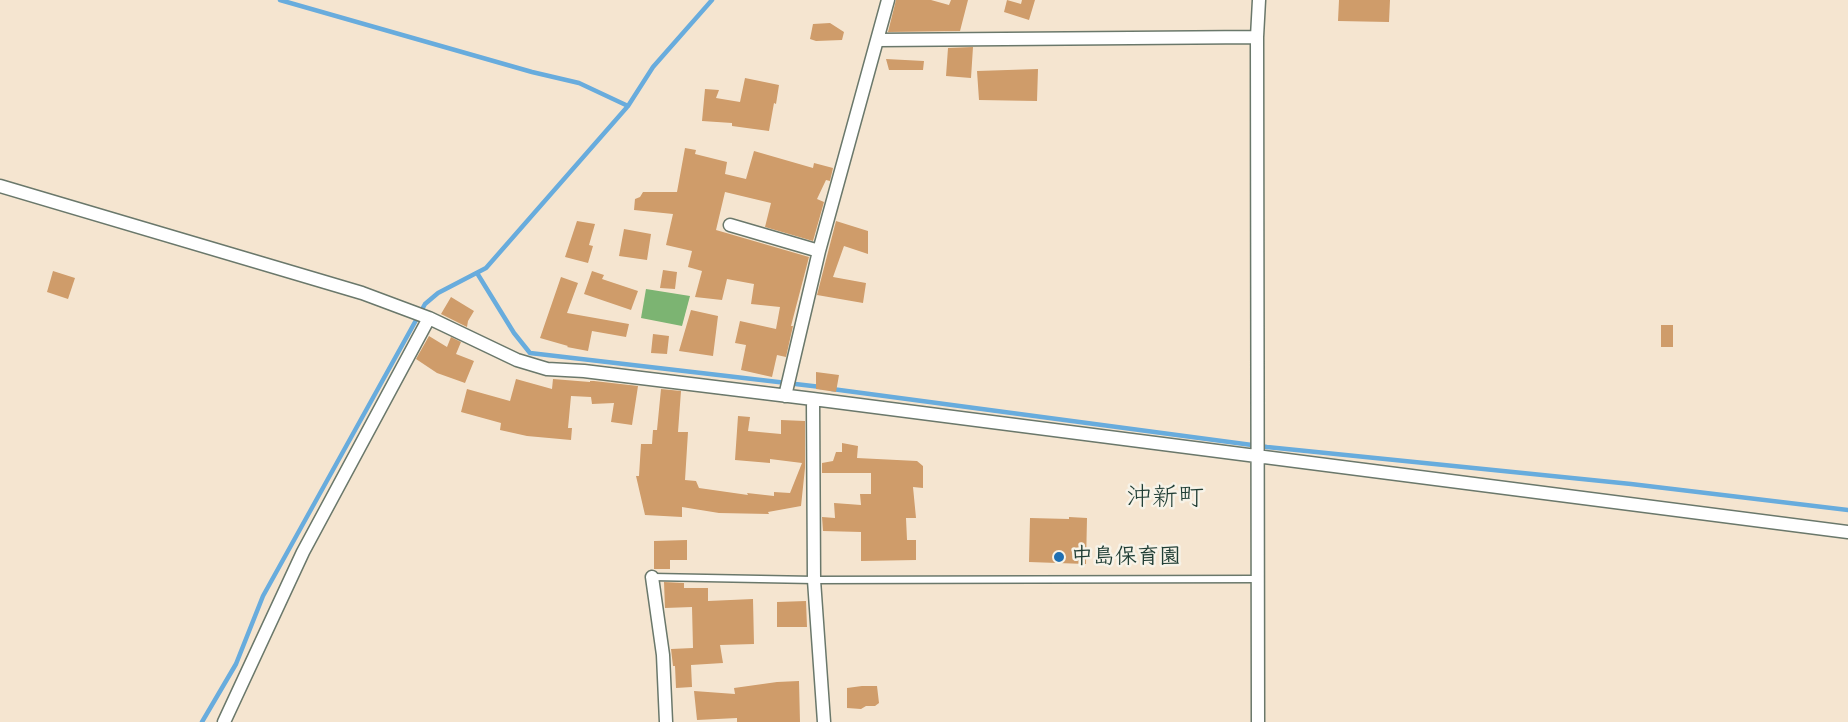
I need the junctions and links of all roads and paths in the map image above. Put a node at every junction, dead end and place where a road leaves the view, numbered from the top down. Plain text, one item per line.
1 (888, 0) edge
2 (1260, 0) edge
3 (1257, 37) junction
4 (878, 40) junction
5 (0, 186) edge
6 (730, 225) dead end
7 (819, 251) junction
8 (429, 318) junction
9 (785, 396) junction
10 (813, 399) junction
11 (1258, 456) junction
12 (1848, 532) edge
13 (652, 577) joint
14 (1258, 579) junction
15 (814, 580) junction
16 (224, 722) edge
17 (666, 722) edge
18 (824, 722) edge
19 (1258, 722) edge

1 - 4 street
2 - 3 street
3 - 4 street
3 - 11 street
4 - 7 street
5 - 8 street
6 - 7 street
7 - 9 street
8 - 9 street
8 - 16 street
9 - 10 street
10 - 11 street
10 - 15 street
11 - 12 street
11 - 14 street
13 - 15 lane
13 - 17 street
14 - 15 lane
14 - 19 street
15 - 18 street

